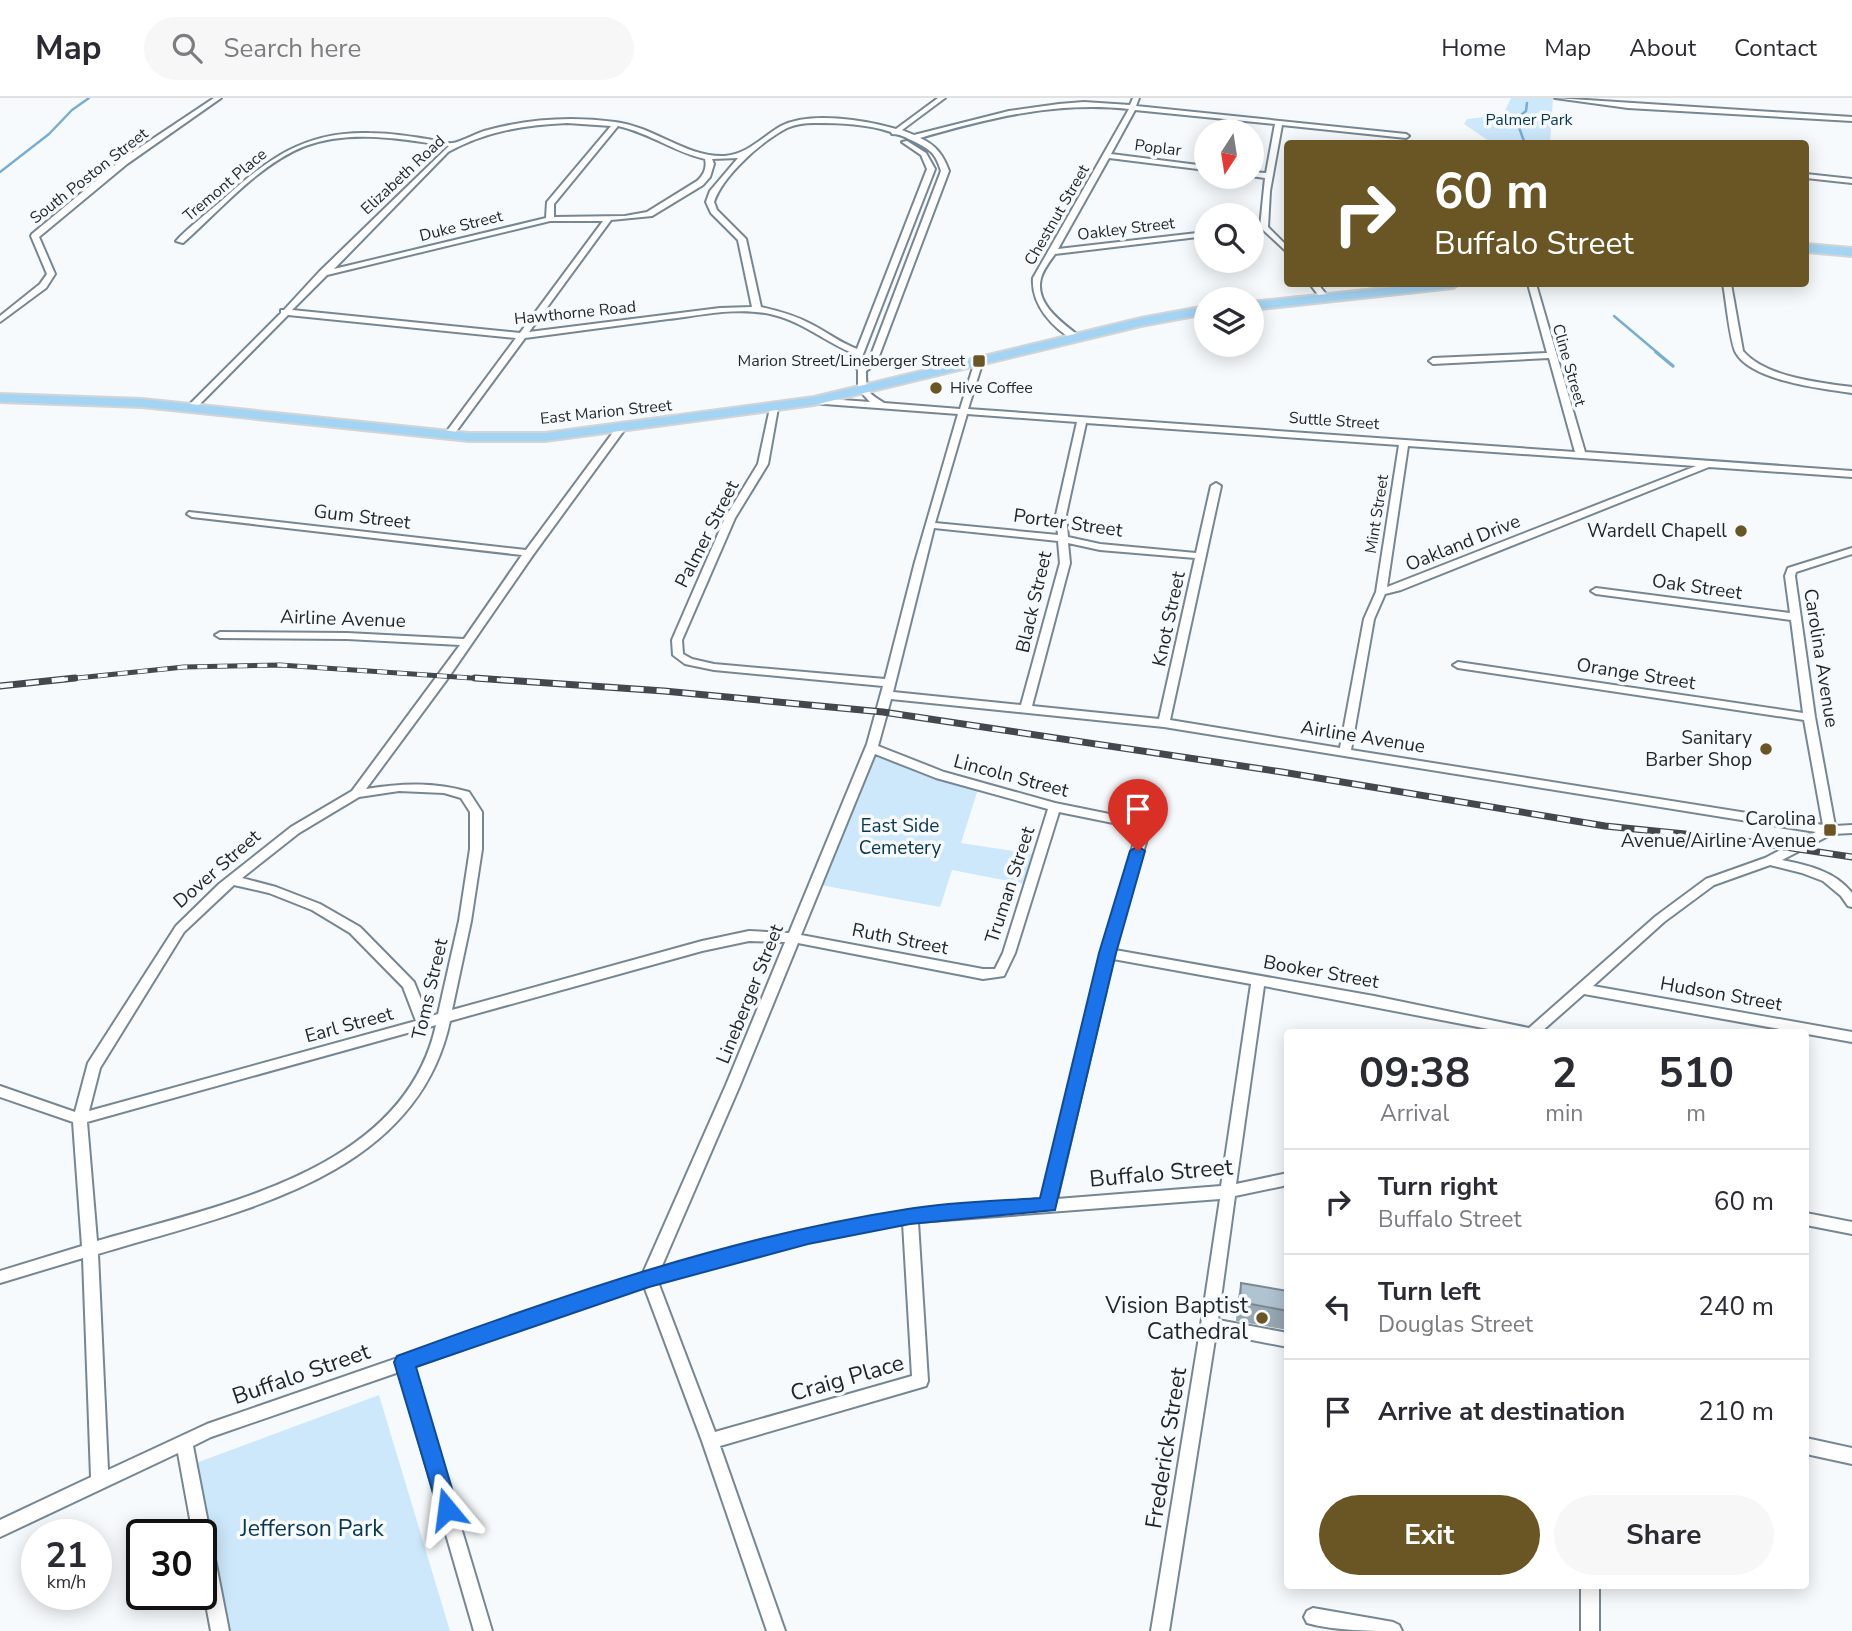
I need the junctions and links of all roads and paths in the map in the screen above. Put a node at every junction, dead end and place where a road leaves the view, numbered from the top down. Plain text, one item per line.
1 (218, 98) edge
2 (942, 98) edge
3 (1136, 98) edge
4 (1559, 98) edge
5 (1133, 107) junction
6 (1852, 119) edge
7 (1279, 122) junction
8 (616, 124) junction
9 (894, 133) junction
10 (1406, 136) edge
11 (915, 137) junction
12 (903, 141) junction
13 (454, 145) junction
14 (743, 156) junction
15 (1106, 156) junction
16 (708, 157) junction
17 (1194, 167) edge
18 (1264, 175) edge
19 (1269, 176) junction
20 (1809, 176) edge
21 (1852, 181) edge
22 (921, 195) junction
23 (935, 196) junction
24 (609, 218) junction
25 (550, 219) junction
26 (1264, 227) joint
27 (1194, 235) edge
28 (180, 241) dead end
29 (1284, 247) edge
30 (1809, 248) edge
31 (1050, 252) junction
32 (1852, 252) edge
33 (892, 270) junction
34 (908, 271) junction
35 (321, 274) junction
36 (1316, 287) edge
37 (1409, 287) edge
38 (1533, 287) edge
39 (1728, 287) edge
40 (1325, 299) junction
41 (1264, 305) edge
42 (757, 309) junction
43 (284, 312) junction
44 (1194, 313) edge
45 (1, 318) edge
46 (520, 336) junction
47 (1076, 338) junction
48 (859, 354) junction
49 (1552, 355) junction
50 (979, 361) junction
51 (1433, 361) dead end
52 (862, 370) junction
53 (862, 389) junction
54 (1852, 390) edge
55 (0, 398) edge
56 (814, 401) junction
57 (891, 406) junction
58 (191, 408) junction
59 (774, 408) junction
60 (963, 411) junction
61 (1082, 419) junction
62 (620, 429) junction
63 (449, 435) junction
64 (1404, 442) junction
65 (1581, 455) junction
66 (1710, 464) junction
67 (1852, 474) edge
68 (1216, 486) dead end
69 (192, 514) dead end
70 (930, 525) junction
71 (1065, 539) junction
72 (1852, 551) edge
73 (529, 552) junction
74 (1200, 556) junction
75 (1596, 591) dead end
76 (1381, 592) junction
77 (1794, 617) junction
78 (220, 635) dead end
79 (465, 642) junction
80 (696, 664) joint
81 (1458, 665) dead end
82 (1172, 688) joint
83 (890, 689) junction
84 (1025, 710) junction
85 (1809, 717) junction
86 (1164, 723) junction
87 (871, 748) junction
88 (1345, 751) junction
89 (356, 794) junction
90 (1055, 807) junction
91 (1852, 829) edge
92 (1830, 830) junction
93 (1769, 861) junction
94 (233, 880) junction
95 (1852, 903) edge
96 (793, 938) junction
97 (1108, 953) junction
98 (999, 973) joint
99 (1258, 980) junction
100 (1583, 989) junction
101 (444, 1018) junction
102 (424, 1024) junction
103 (1511, 1029) edge
104 (1536, 1029) edge
105 (1807, 1029) edge
106 (1809, 1029) edge
107 (1852, 1037) edge
108 (0, 1091) edge
109 (80, 1119) junction
110 (1284, 1180) edge
111 (1227, 1192) junction
112 (1048, 1205) junction
113 (910, 1216) junction
114 (1809, 1220) edge
115 (1852, 1228) edge
116 (89, 1250) junction
117 (0, 1278) edge
118 (649, 1278) junction
119 (1209, 1325) junction
120 (1284, 1339) edge
121 (404, 1362) junction
122 (710, 1441) junction
123 (184, 1442) junction
124 (1809, 1447) edge
125 (1852, 1457) edge
126 (100, 1481) junction
127 (0, 1528) edge
128 (1590, 1589) edge
129 (1314, 1617) dead end
130 (220, 1631) edge
131 (484, 1631) edge
132 (776, 1631) edge
133 (1160, 1631) edge
134 (1393, 1631) edge
135 (1590, 1631) edge

1 - 45 street, South Poston Street
2 - 9 street
3 - 5 street, Chestnut Street
4 - 6 street
5 - 7 street
5 - 11 street
5 - 15 street, Chestnut Street
7 - 10 street
7 - 19 street
8 - 13 street, Elizabeth Road
8 - 16 street, Elizabeth Road
8 - 25 street
9 - 11 street
9 - 12 street
9 - 14 street
11 - 12 street
11 - 23 street
12 - 22 street
13 - 28 street, Tremont Place
13 - 35 street, Elizabeth Road
14 - 16 street, Elizabeth Road
14 - 42 street
15 - 17 street, Poplar
15 - 31 street, Chestnut Street
16 - 24 street, Duke Street
18 - 19 street
19 - 26 street
20 - 21 street
22 - 23 street
22 - 33 street
23 - 34 street
24 - 25 street, Duke Street
24 - 46 street
25 - 35 street, Duke Street
26 - 29 street
27 - 31 street, Oakley Street
30 - 32 main road
31 - 47 street, Chestnut Street
33 - 34 street
33 - 48 street
34 - 52 street
35 - 43 street, Elizabeth Road
36 - 40 street
37 - 40 main road
38 - 49 street, Cline Street
39 - 54 street
40 - 41 main road
42 - 46 street, Hawthorne Road
42 - 48 street, Hawthorne Road
43 - 46 street, Hawthorne Road
43 - 58 street, Elizabeth Road
44 - 47 main road, East Marion Street
46 - 63 street
47 - 50 main road, East Marion Street
48 - 52 street
49 - 51 street
49 - 65 street, Cline Street
50 - 53 main road, East Marion Street
50 - 60 street, Lineberger Street
52 - 53 street
53 - 56 main road, East Marion Street
53 - 57 street
55 - 58 main road, East Marion Street
56 - 57 street, Suttle Street
56 - 59 main road, East Marion Street
57 - 60 street, Suttle Street
58 - 63 main road, East Marion Street
59 - 62 main road, East Marion Street
59 - 80 street, Palmer Street
60 - 61 street, Suttle Street
60 - 70 street, Lineberger Street
61 - 64 street, Suttle Street
61 - 71 street, Black Street
62 - 63 main road, East Marion Street
62 - 73 street, Dover Street
64 - 65 street, Suttle Street
64 - 76 street, Mint Street
65 - 66 street, Suttle Street
66 - 67 street, Suttle Street
66 - 76 street, Oakland Drive
68 - 74 street
69 - 73 street, Gum Street
70 - 71 street, Porter Street
70 - 83 street, Lineberger Street
71 - 74 street, Porter Street
71 - 84 street, Black Street
72 - 77 street, Carolina Avenue
73 - 79 street, Dover Street
74 - 82 street, Knot Street
75 - 77 street, Oak Street
76 - 88 street
77 - 85 street, Carolina Avenue
78 - 79 street, Airline Avenue
79 - 89 street, Dover Street
80 - 83 street, Airline Avenue
81 - 85 street, Orange Street
82 - 86 street
83 - 84 street, Airline Avenue
83 - 87 street, Lineberger Street
84 - 86 street, Airline Avenue
85 - 92 street, Carolina Avenue
86 - 88 street, Airline Avenue
87 - 90 street, Lincoln Street
87 - 96 street, Lineberger Street
88 - 92 street, Airline Avenue
89 - 94 street, Dover Street
89 - 101 street, Toms Street
90 - 97 street, Lincoln Street
90 - 98 street, Truman Street
91 - 92 street
92 - 93 street
93 - 95 street
93 - 100 street
94 - 102 street
94 - 109 street, Dover Street
96 - 98 street, Ruth Street
96 - 101 street, Earl Street
96 - 118 street, Lineberger Street
97 - 99 street, Booker Street
97 - 112 street
99 - 103 street, Booker Street
99 - 111 street, Frederick Street
100 - 104 street
100 - 105 street, Hudson Street
101 - 102 street, Earl Street
101 - 116 street, Toms Street
102 - 109 street, Earl Street
106 - 107 street, Hudson Street
108 - 109 street
109 - 116 street, Dover Street
110 - 111 street, Buffalo Street
111 - 112 street, Buffalo Street
111 - 119 street, Frederick Street
112 - 113 street, Buffalo Street
113 - 118 street, Buffalo Street
113 - 122 street, Craig Place
114 - 115 street
116 - 117 street, Toms Street
116 - 126 street, Dover Street
118 - 121 street, Buffalo Street
118 - 122 street
119 - 120 street
119 - 133 street, Frederick Street
121 - 123 street, Buffalo Street
121 - 131 street
122 - 132 street
123 - 126 street, Buffalo Street
123 - 130 street
124 - 125 street
126 - 127 street, Buffalo Street
128 - 135 street
129 - 134 street

